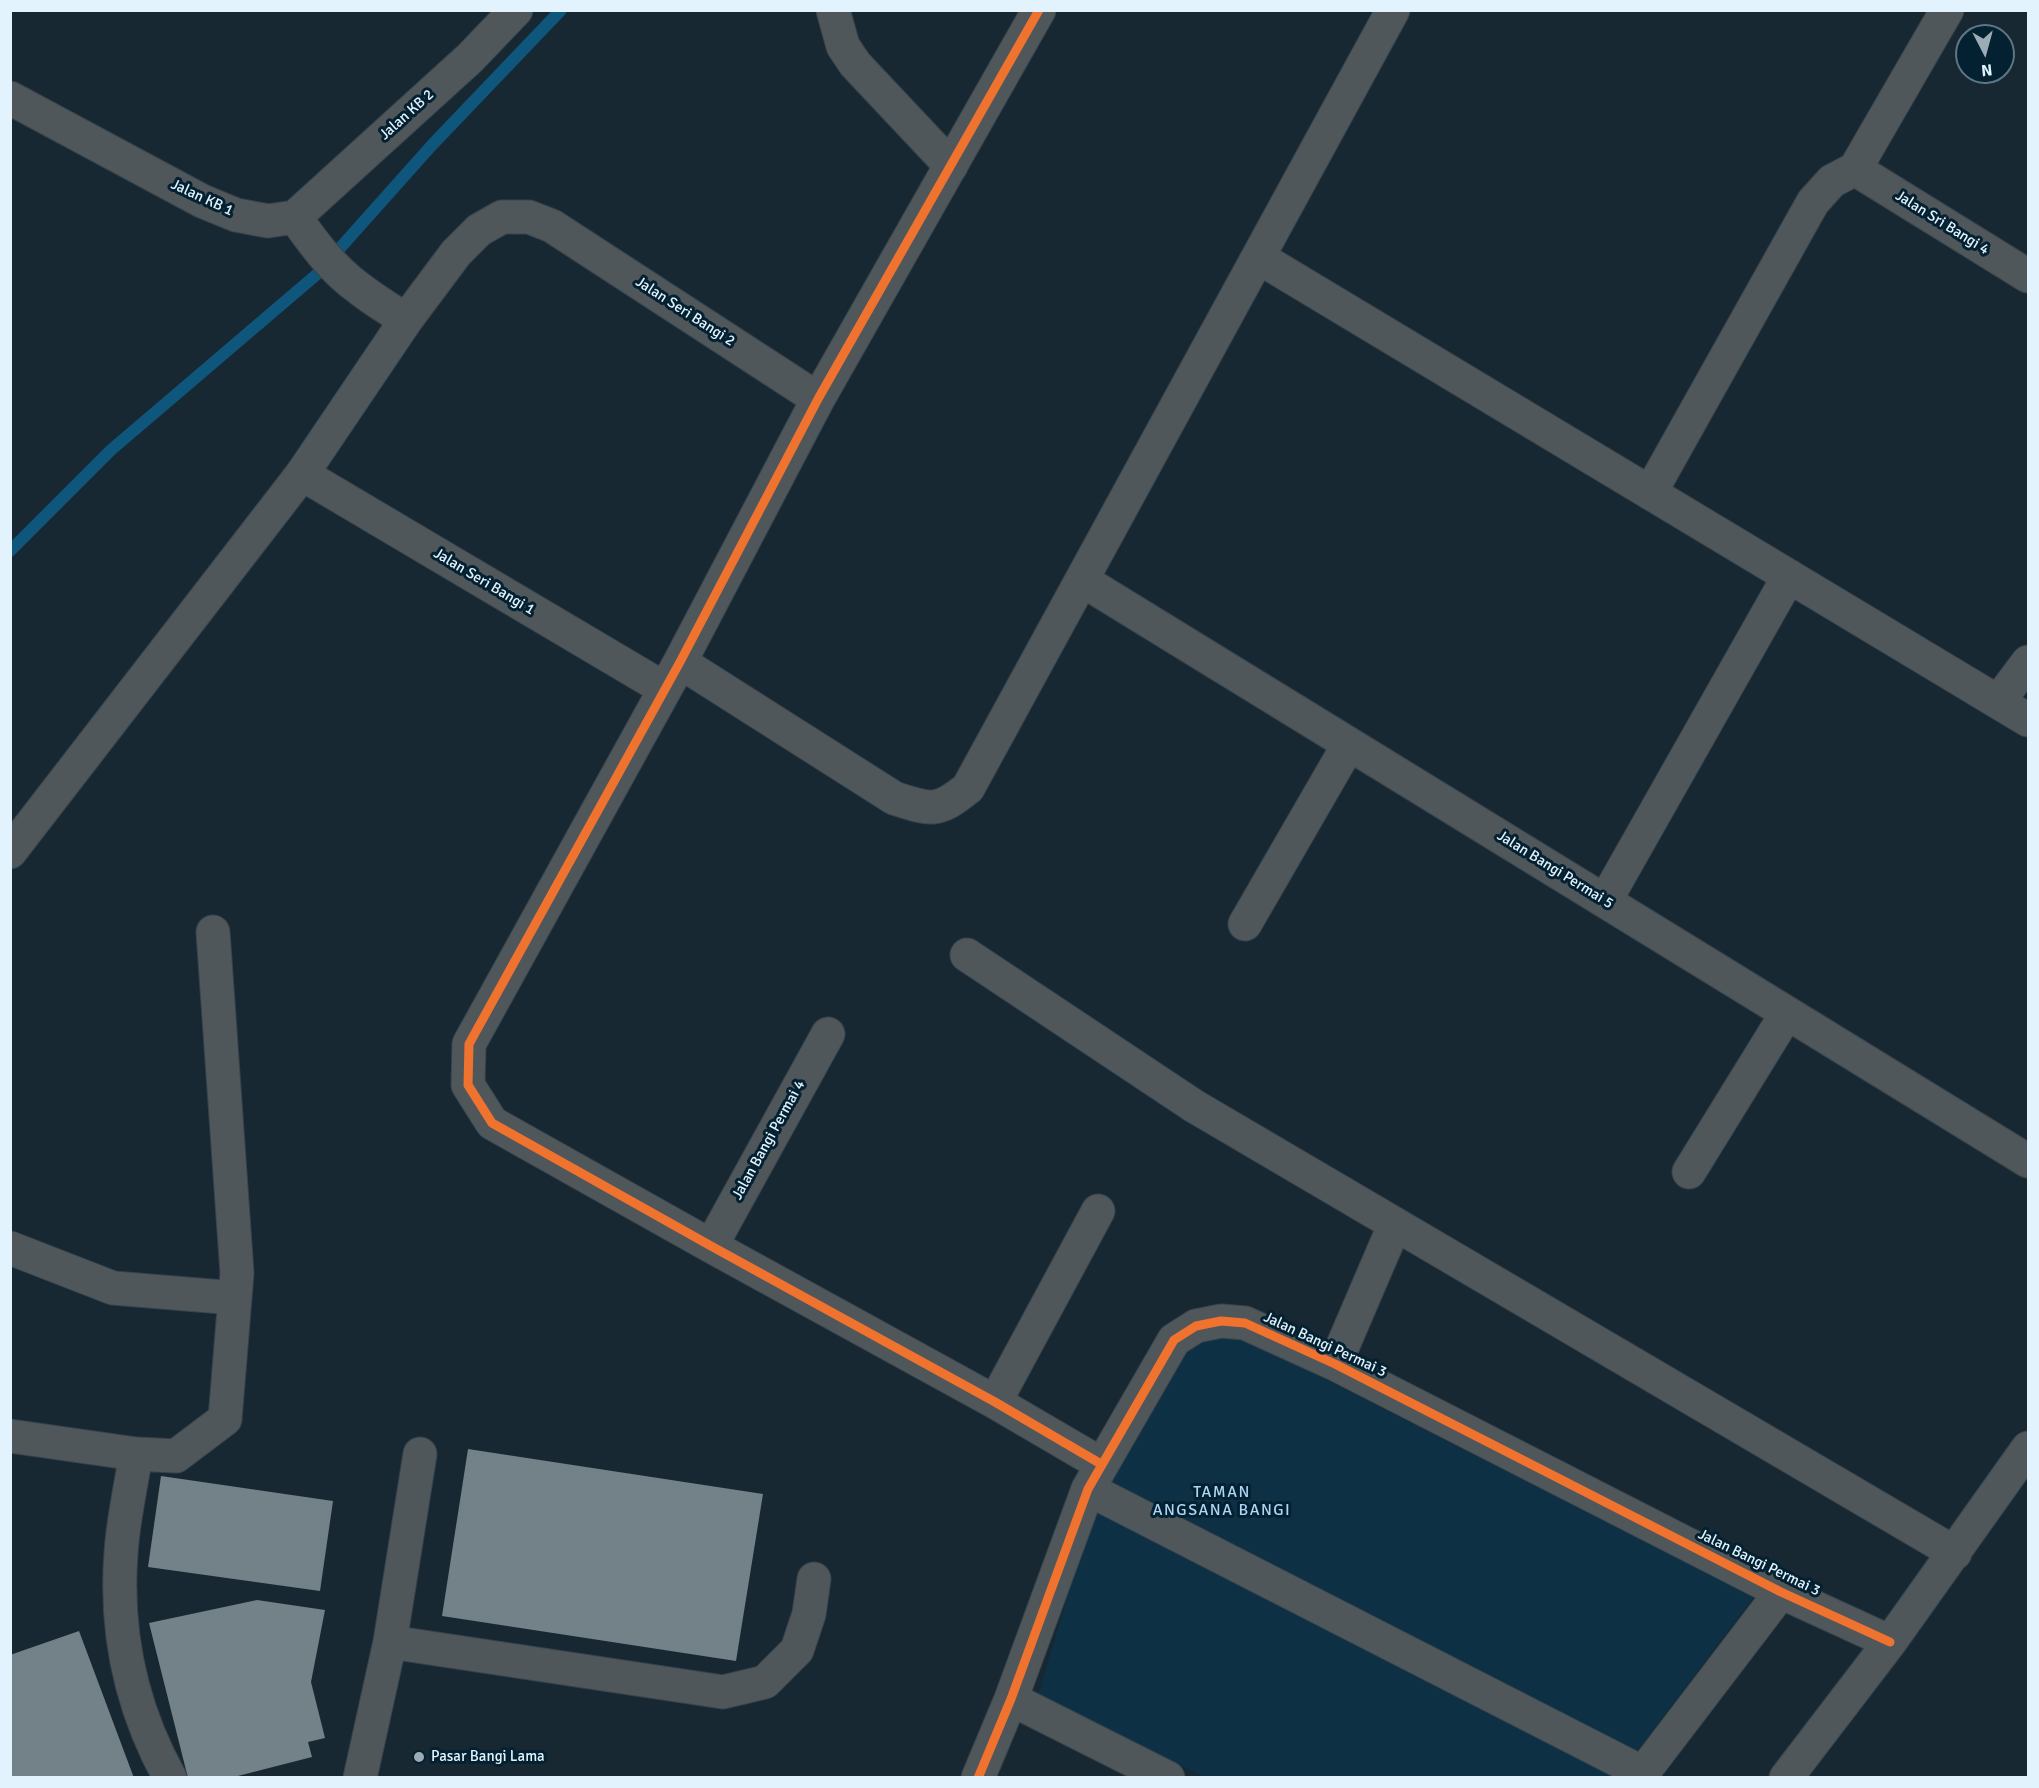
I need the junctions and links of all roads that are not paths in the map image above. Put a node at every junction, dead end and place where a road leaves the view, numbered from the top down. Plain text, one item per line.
1 (516, 10) edge
2 (833, 10) edge
3 (1039, 10) edge
4 (1393, 10) edge
5 (1947, 10) edge
6 (10, 98) edge
7 (951, 166) junction
8 (1855, 170) junction
9 (295, 217) junction
10 (1258, 257) junction
11 (2028, 276) edge
12 (406, 320) junction
13 (818, 399) junction
14 (302, 474) junction
15 (1650, 493) junction
16 (1789, 576) junction
17 (1082, 580) junction
18 (2028, 662) edge
19 (672, 675) junction
20 (1998, 702) junction
21 (2028, 720) edge
22 (1349, 744) junction
23 (10, 852) edge
24 (1605, 901) junction
25 (1245, 924) dead end
26 (213, 932) dead end
27 (968, 955) dead end
28 (1787, 1013) junction
29 (828, 1034) dead end
30 (2028, 1161) edge
31 (1689, 1172) dead end
32 (1098, 1210) dead end
33 (1395, 1224) junction
34 (711, 1246) junction
35 (10, 1248) edge
36 (235, 1298) junction
37 (1335, 1364) junction
38 (995, 1402) junction
39 (10, 1436) edge
40 (136, 1454) junction
41 (420, 1454) dead end
42 (2023, 1466) edge
43 (1095, 1476) junction
44 (1955, 1553) junction
45 (814, 1579) dead end
46 (1781, 1592) junction
47 (390, 1642) junction
48 (1890, 1642) junction
49 (1011, 1699) junction
50 (1641, 1775) edge
51 (170, 1778) edge
52 (360, 1778) edge
53 (978, 1778) edge
54 (1168, 1778) edge
55 (1786, 1778) edge

1 - 9 street, Jalan KB 2
2 - 7 street
3 - 7 street
4 - 10 street, Jalan Seri Bangi 1
5 - 8 street
6 - 9 street, Jalan KB 1
7 - 13 street
8 - 11 street, Jalan Sri Bangi 4
8 - 15 street
9 - 12 street
10 - 15 street
10 - 17 street, Jalan Seri Bangi 1
12 - 13 street, Jalan Seri Bangi 2
12 - 14 street, Jalan Seri Bangi 2
13 - 19 street
14 - 19 street, Jalan Seri Bangi 1
14 - 23 street, Jalan Seri Bangi 2
15 - 16 street
16 - 20 street
16 - 24 street
17 - 19 street, Jalan Seri Bangi 1
17 - 22 street, Jalan Bangi Permai 5
18 - 20 street
19 - 34 street
20 - 21 street
22 - 24 street, Jalan Bangi Permai 5
22 - 25 street
24 - 28 street, Jalan Bangi Permai 5
26 - 36 street
27 - 33 street
28 - 30 street, Jalan Bangi Permai 5
28 - 31 street
29 - 34 street, Jalan Bangi Permai 4
32 - 38 street
33 - 37 street
33 - 44 street
34 - 38 street
35 - 36 street
36 - 40 street
37 - 43 street, Jalan Bangi Permai 3
37 - 46 street, Jalan Bangi Permai 3
38 - 43 street
39 - 40 street
40 - 51 street
41 - 47 street
42 - 44 street
43 - 49 street, Jalan Bangi Permai 3
43 - 50 street
44 - 48 street
45 - 47 street
46 - 48 street, Jalan Bangi Permai 3
46 - 50 street
47 - 52 street
48 - 55 street
49 - 53 street, Jalan Bangi Permai 3
49 - 54 street

